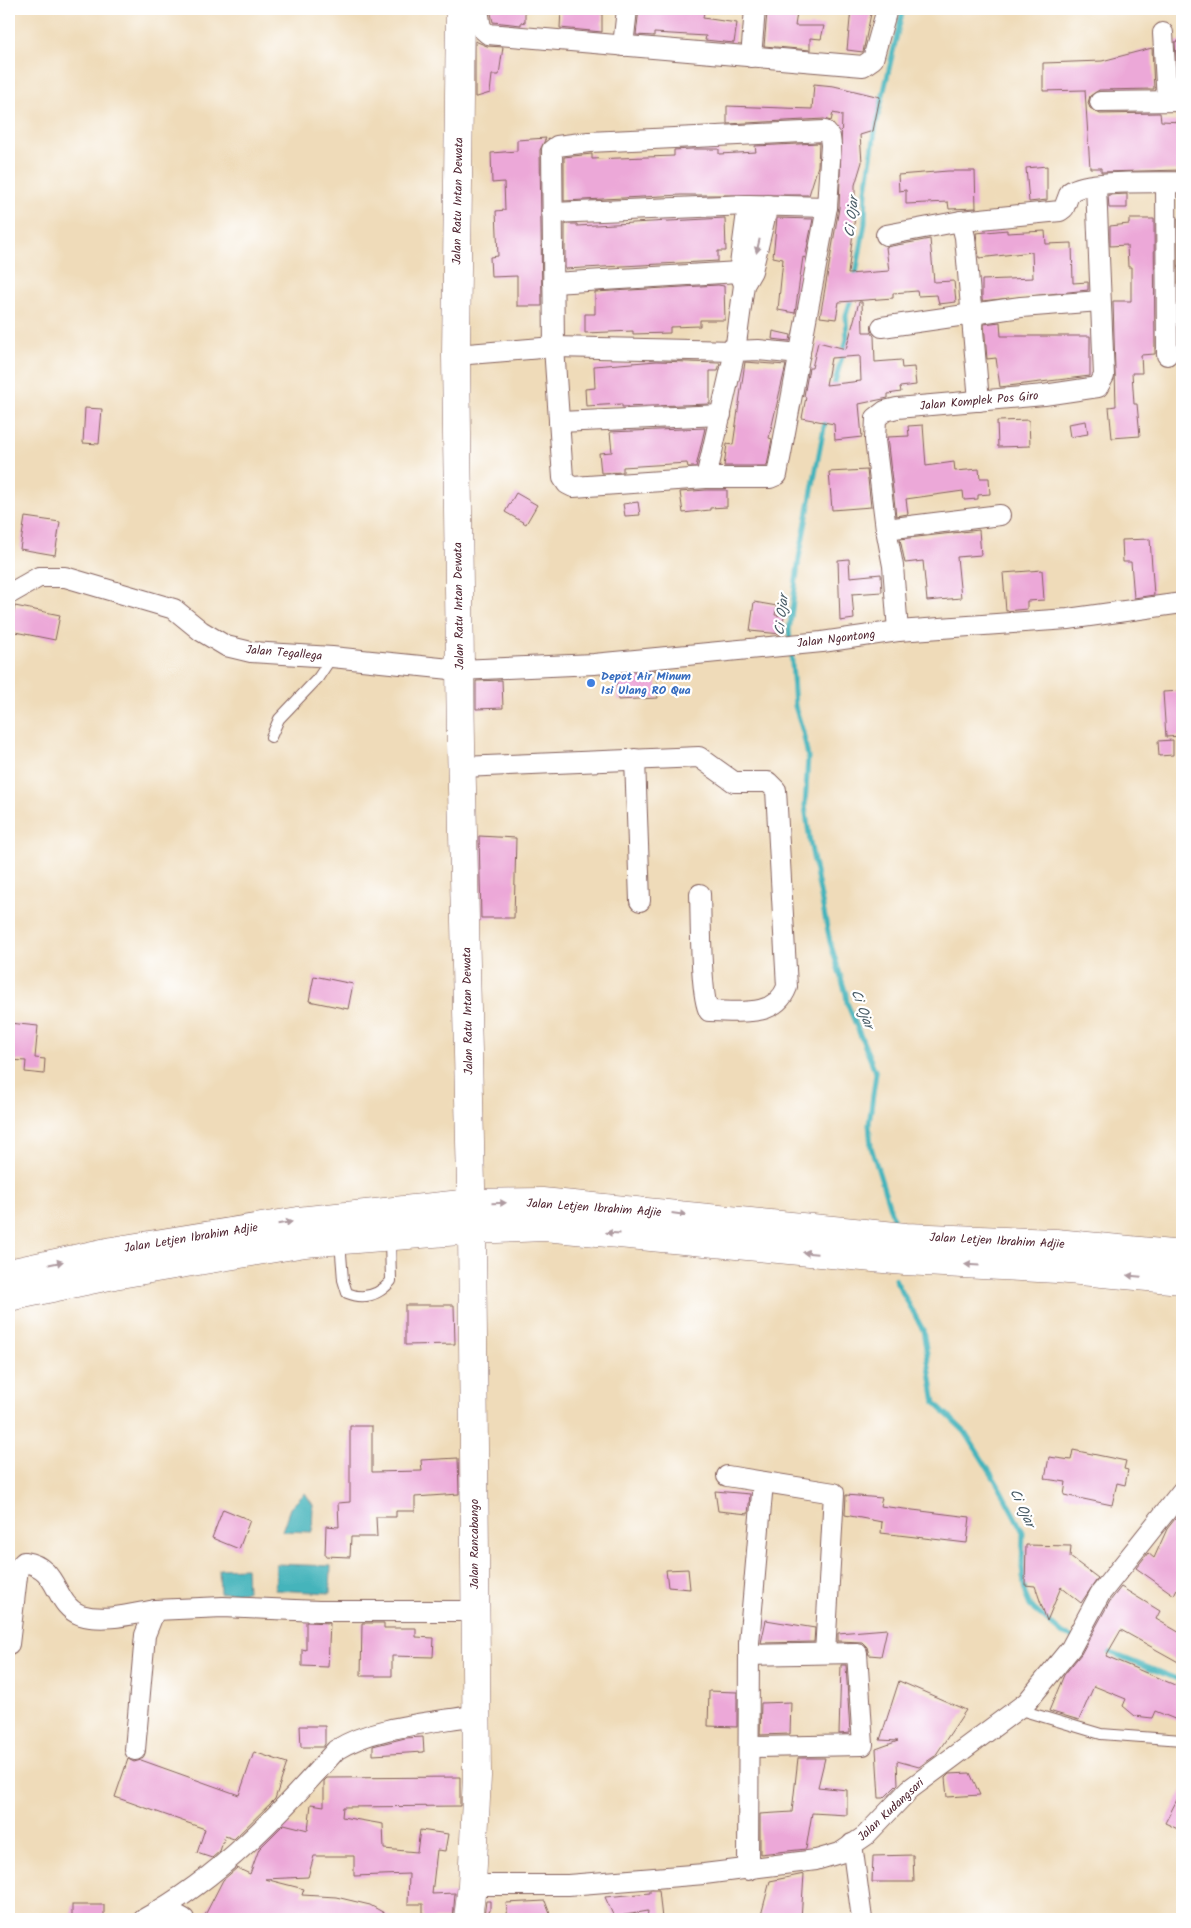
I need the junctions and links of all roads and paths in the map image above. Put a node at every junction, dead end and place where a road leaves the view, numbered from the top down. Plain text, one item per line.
1 (460, 9) edge
2 (478, 9) edge
3 (627, 9) edge
4 (755, 9) edge
5 (888, 9) edge
6 (1163, 32) dead end
7 (623, 46) junction
8 (751, 57) junction
9 (1175, 101) edge
10 (1100, 102) dead end
11 (1174, 182) edge
12 (1096, 186) junction
13 (748, 205) junction
14 (768, 205) junction
15 (827, 207) junction
16 (552, 213) junction
17 (961, 221) junction
18 (886, 235) dead end
19 (742, 278) junction
20 (554, 283) junction
21 (1100, 301) junction
22 (971, 313) junction
23 (882, 326) dead end
24 (554, 347) junction
25 (734, 352) junction
26 (800, 354) junction
27 (456, 355) junction
28 (1167, 355) dead end
29 (979, 402) junction
30 (721, 415) junction
31 (559, 422) junction
32 (706, 478) junction
33 (1000, 515) dead end
34 (886, 528) junction
35 (9, 594) edge
36 (1182, 603) edge
37 (898, 631) junction
38 (332, 657) junction
39 (460, 670) junction
40 (271, 737) dead end
41 (634, 759) junction
42 (462, 767) junction
43 (700, 894) dead end
44 (640, 901) dead end
45 (471, 1203) junction
46 (472, 1230) junction
47 (390, 1237) junction
48 (340, 1240) junction
49 (1182, 1255) edge
50 (1056, 1256) junction
51 (113, 1263) junction
52 (9, 1273) edge
53 (1182, 1280) edge
54 (9, 1297) edge
55 (727, 1476) dead end
56 (763, 1482) junction
57 (1182, 1491) edge
58 (155, 1610) junction
59 (474, 1611) junction
60 (9, 1644) edge
61 (825, 1653) junction
62 (749, 1655) junction
63 (1017, 1709) junction
64 (476, 1715) junction
65 (1182, 1740) edge
66 (749, 1747) junction
67 (135, 1750) dead end
68 (852, 1844) junction
69 (748, 1870) junction
70 (472, 1885) junction
71 (164, 1908) junction
72 (144, 1919) edge
73 (184, 1919) edge
74 (468, 1919) edge
75 (862, 1919) edge

1 - 27 street, Jalan Ratu Intan Dewata
2 - 7 street
3 - 7 street
4 - 8 street
5 - 8 street
6 - 9 street
7 - 8 street
9 - 10 street
11 - 12 street
11 - 28 street
12 - 17 street
12 - 21 street, Jalan Komplek Pos Giro
13 - 14 street
13 - 16 street
13 - 19 street
14 - 15 street
14 -> 19 street
15 - 16 street
15 - 26 street
16 - 20 street
17 - 18 street
17 - 22 street
19 - 20 street
19 - 25 street
20 - 24 street
21 - 22 street
21 - 29 street, Jalan Komplek Pos Giro
22 - 23 street
22 - 29 street
24 - 25 street
24 - 27 street
24 - 31 street
25 - 26 street
25 - 30 street
26 - 32 street
27 - 39 street, Jalan Ratu Intan Dewata
29 - 34 street, Jalan Komplek Pos Giro
30 - 31 street
30 - 32 street
31 - 32 street
33 - 34 street
34 - 37 street, Jalan Komplek Pos Giro
35 - 38 street, Jalan Tegallega
36 - 37 street, Jalan Ngontong
37 - 39 street, Jalan Ngontong
38 - 39 street, Jalan Tegallega
38 - 40 lane
39 - 42 street, Jalan Ratu Intan Dewata
41 - 42 street
41 - 43 street
41 - 44 street
42 - 45 street, Jalan Ratu Intan Dewata
45 - 46 street, Jalan Rancabango
45 -> 50 street, Jalan Letjen Ibrahim Adjie
51 -> 45 street, Jalan Letjen Ibrahim Adjie
46 - 47 street, Jalan Letjen Ibrahim Adjie
50 -> 46 street, Jalan Letjen Ibrahim Adjie
46 - 59 street, Jalan Rancabango
47 - 48 street, Jalan Letjen Ibrahim Adjie
47 - 48 lane
48 - 51 street, Jalan Letjen Ibrahim Adjie
49 - 50 street, Jalan Letjen Ibrahim Adjie
53 -> 50 street, Jalan Letjen Ibrahim Adjie
52 -> 51 street, Jalan Letjen Ibrahim Adjie
51 - 54 street, Jalan Letjen Ibrahim Adjie
55 - 56 street
56 - 61 street
56 - 62 street
57 - 63 street, Jalan Kudangsari
58 - 59 street
58 - 60 street
58 - 67 street
59 - 64 street, Jalan Rancabango
61 - 62 street
61 - 66 street
62 - 66 street
63 - 65 lane
63 - 68 street, Jalan Kudangsari
64 - 70 street, Jalan Rancabango
64 - 71 street
66 - 69 street
68 - 69 street, Jalan Kudangsari
68 - 75 street
69 - 70 street, Jalan Kudangsari
70 - 74 street, Jalan Rancabango
71 - 72 street
71 - 73 street

